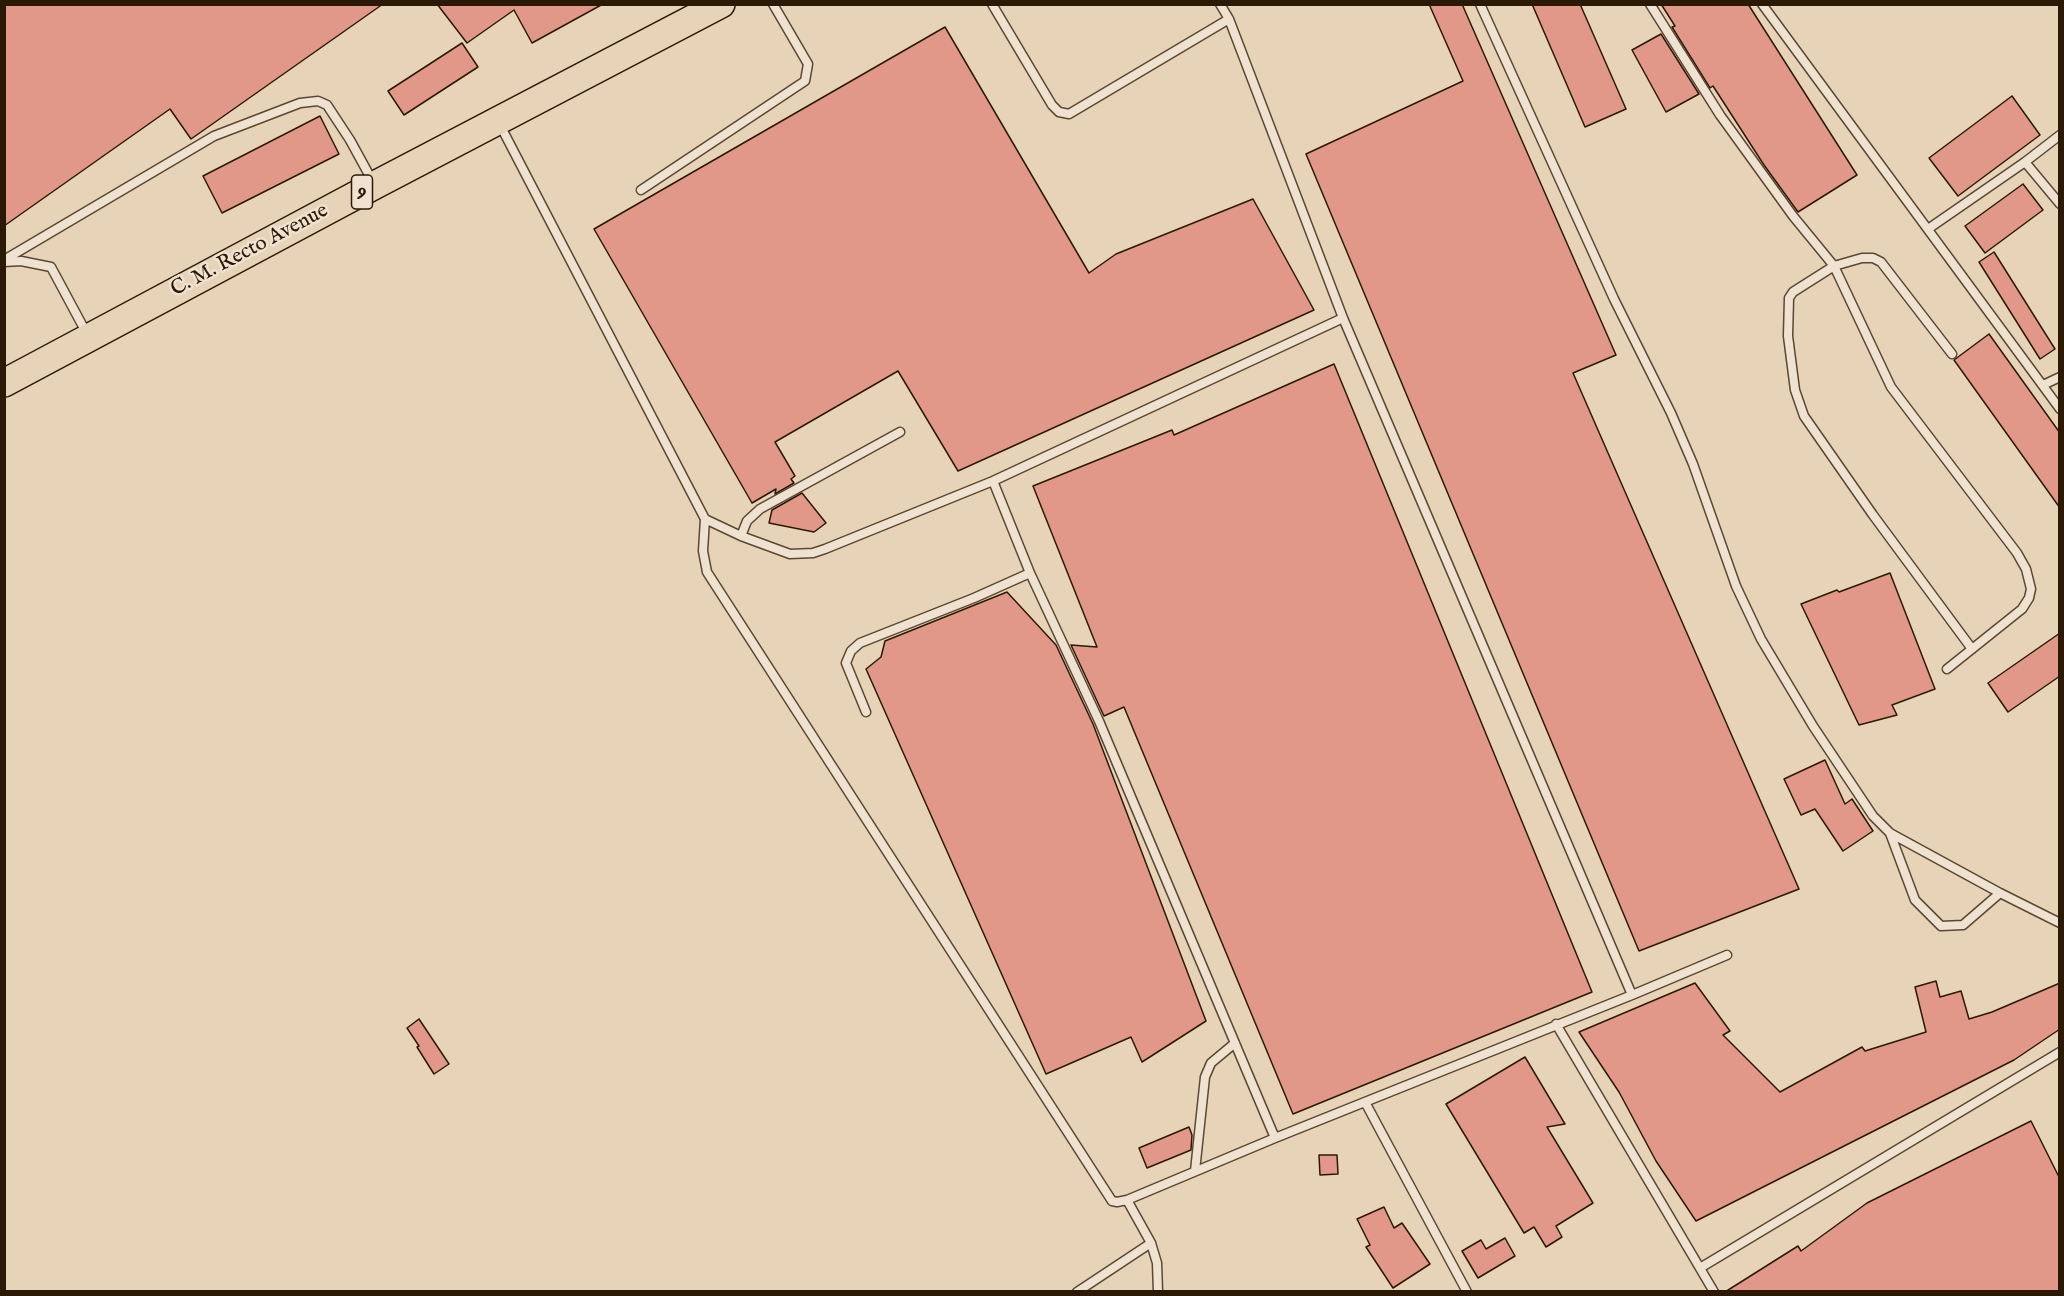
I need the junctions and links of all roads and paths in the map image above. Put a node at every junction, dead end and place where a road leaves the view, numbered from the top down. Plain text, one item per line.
1 (721, 4) edge
2 (773, 4) edge
3 (992, 4) edge
4 (1220, 4) edge
5 (1480, 4) edge
6 (1650, 4) edge
7 (1762, 4) edge
8 (1228, 20) junction
9 (499, 122) junction
10 (2060, 135) edge
11 (2025, 162) junction
12 (375, 185) junction
13 (641, 190) dead end
14 (2060, 204) edge
15 (1928, 229) junction
16 (4, 261) edge
17 (1834, 266) junction
18 (1344, 318) junction
19 (89, 337) junction
20 (1952, 354) dead end
21 (2060, 377) edge
22 (4, 383) edge
23 (2043, 385) junction
24 (2060, 409) edge
25 (900, 432) dead end
26 (993, 481) junction
27 (705, 519) junction
28 (741, 536) junction
29 (1030, 573) junction
30 (1972, 649) junction
31 (1947, 669) dead end
32 (866, 712) dead end
33 (1890, 833) junction
34 (2000, 893) junction
35 (2060, 922) edge
36 (1727, 955) dead end
37 (1632, 995) junction
38 (1556, 1024) junction
39 (1235, 1043) junction
40 (2060, 1052) edge
41 (1365, 1102) junction
42 (1275, 1138) junction
43 (1195, 1171) junction
44 (1127, 1200) junction
45 (1151, 1243) junction
46 (1700, 1268) junction
47 (1077, 1292) edge
48 (1158, 1292) edge
49 (1467, 1292) edge
50 (1714, 1292) edge

1 - 9 highway, C. M. Recto Avenue / 9
2 - 13 lane
3 - 8 lane
4 - 8 lane
5 - 33 lane
6 - 17 lane
7 - 15 lane
8 - 18 lane
9 - 12 highway, C. M. Recto Avenue / 9
9 - 27 lane
10 - 11 lane
11 - 14 lane
11 - 15 lane
12 - 16 lane
12 - 19 highway, C. M. Recto Avenue / 9
15 - 23 lane
16 - 19 lane
17 - 20 lane
17 - 30 lane
17 - 30 lane
18 - 26 lane
18 - 37 lane
19 - 22 highway, C. M. Recto Avenue / 9
21 - 23 lane
23 - 24 lane
25 - 28 lane
26 - 28 lane
26 - 29 lane
27 - 28 lane
27 - 44 lane
29 - 32 lane
29 - 39 lane
30 - 31 lane
33 - 34 lane
33 - 34 lane
34 - 35 lane
36 - 37 lane
37 - 38 lane
38 - 41 lane
38 - 46 lane
39 - 42 lane
39 - 43 lane
40 - 46 lane
41 - 42 lane
41 - 49 lane
42 - 43 lane
43 - 44 lane
44 - 45 lane
45 - 47 lane
45 - 48 lane
46 - 50 lane

